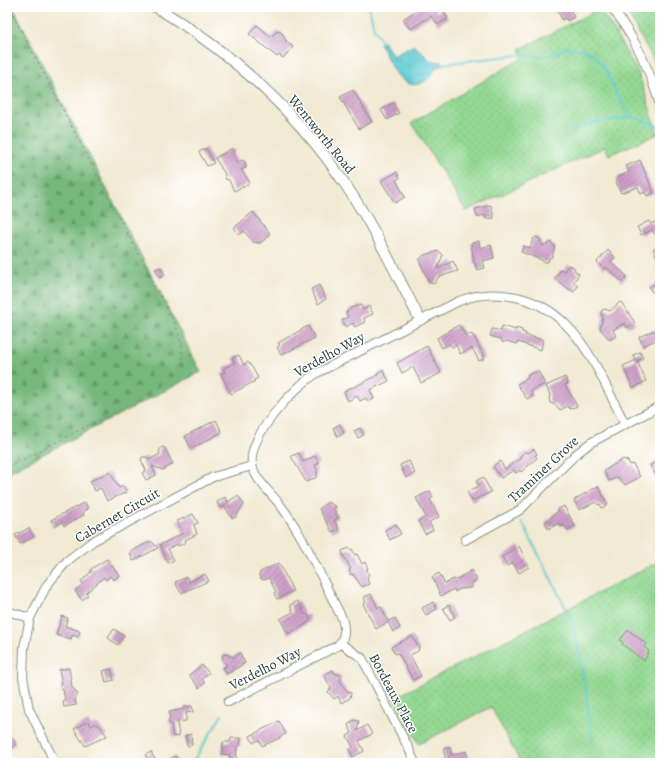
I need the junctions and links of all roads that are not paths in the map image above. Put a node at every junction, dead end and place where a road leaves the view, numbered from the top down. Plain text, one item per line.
1 (156, 7) edge
2 (611, 7) edge
3 (660, 105) edge
4 (420, 320) junction
5 (660, 406) edge
6 (625, 424) junction
7 (252, 466) junction
8 (466, 540) dead end
9 (7, 611) edge
10 (30, 618) junction
11 (340, 643) junction
12 (228, 702) dead end
13 (55, 763) edge
14 (415, 763) edge

1 - 4 street, Wentworth Road
2 - 3 street
4 - 6 street, Verdelho Way
4 - 7 street, Verdelho Way
5 - 6 street, Traminer Grove
6 - 8 street, Traminer Grove
7 - 10 street, Cabernet Circuit
7 - 11 street
9 - 10 street
10 - 13 street, Cabernet Circuit
11 - 12 street, Verdelho Way
11 - 14 street, Bordeaux Place

